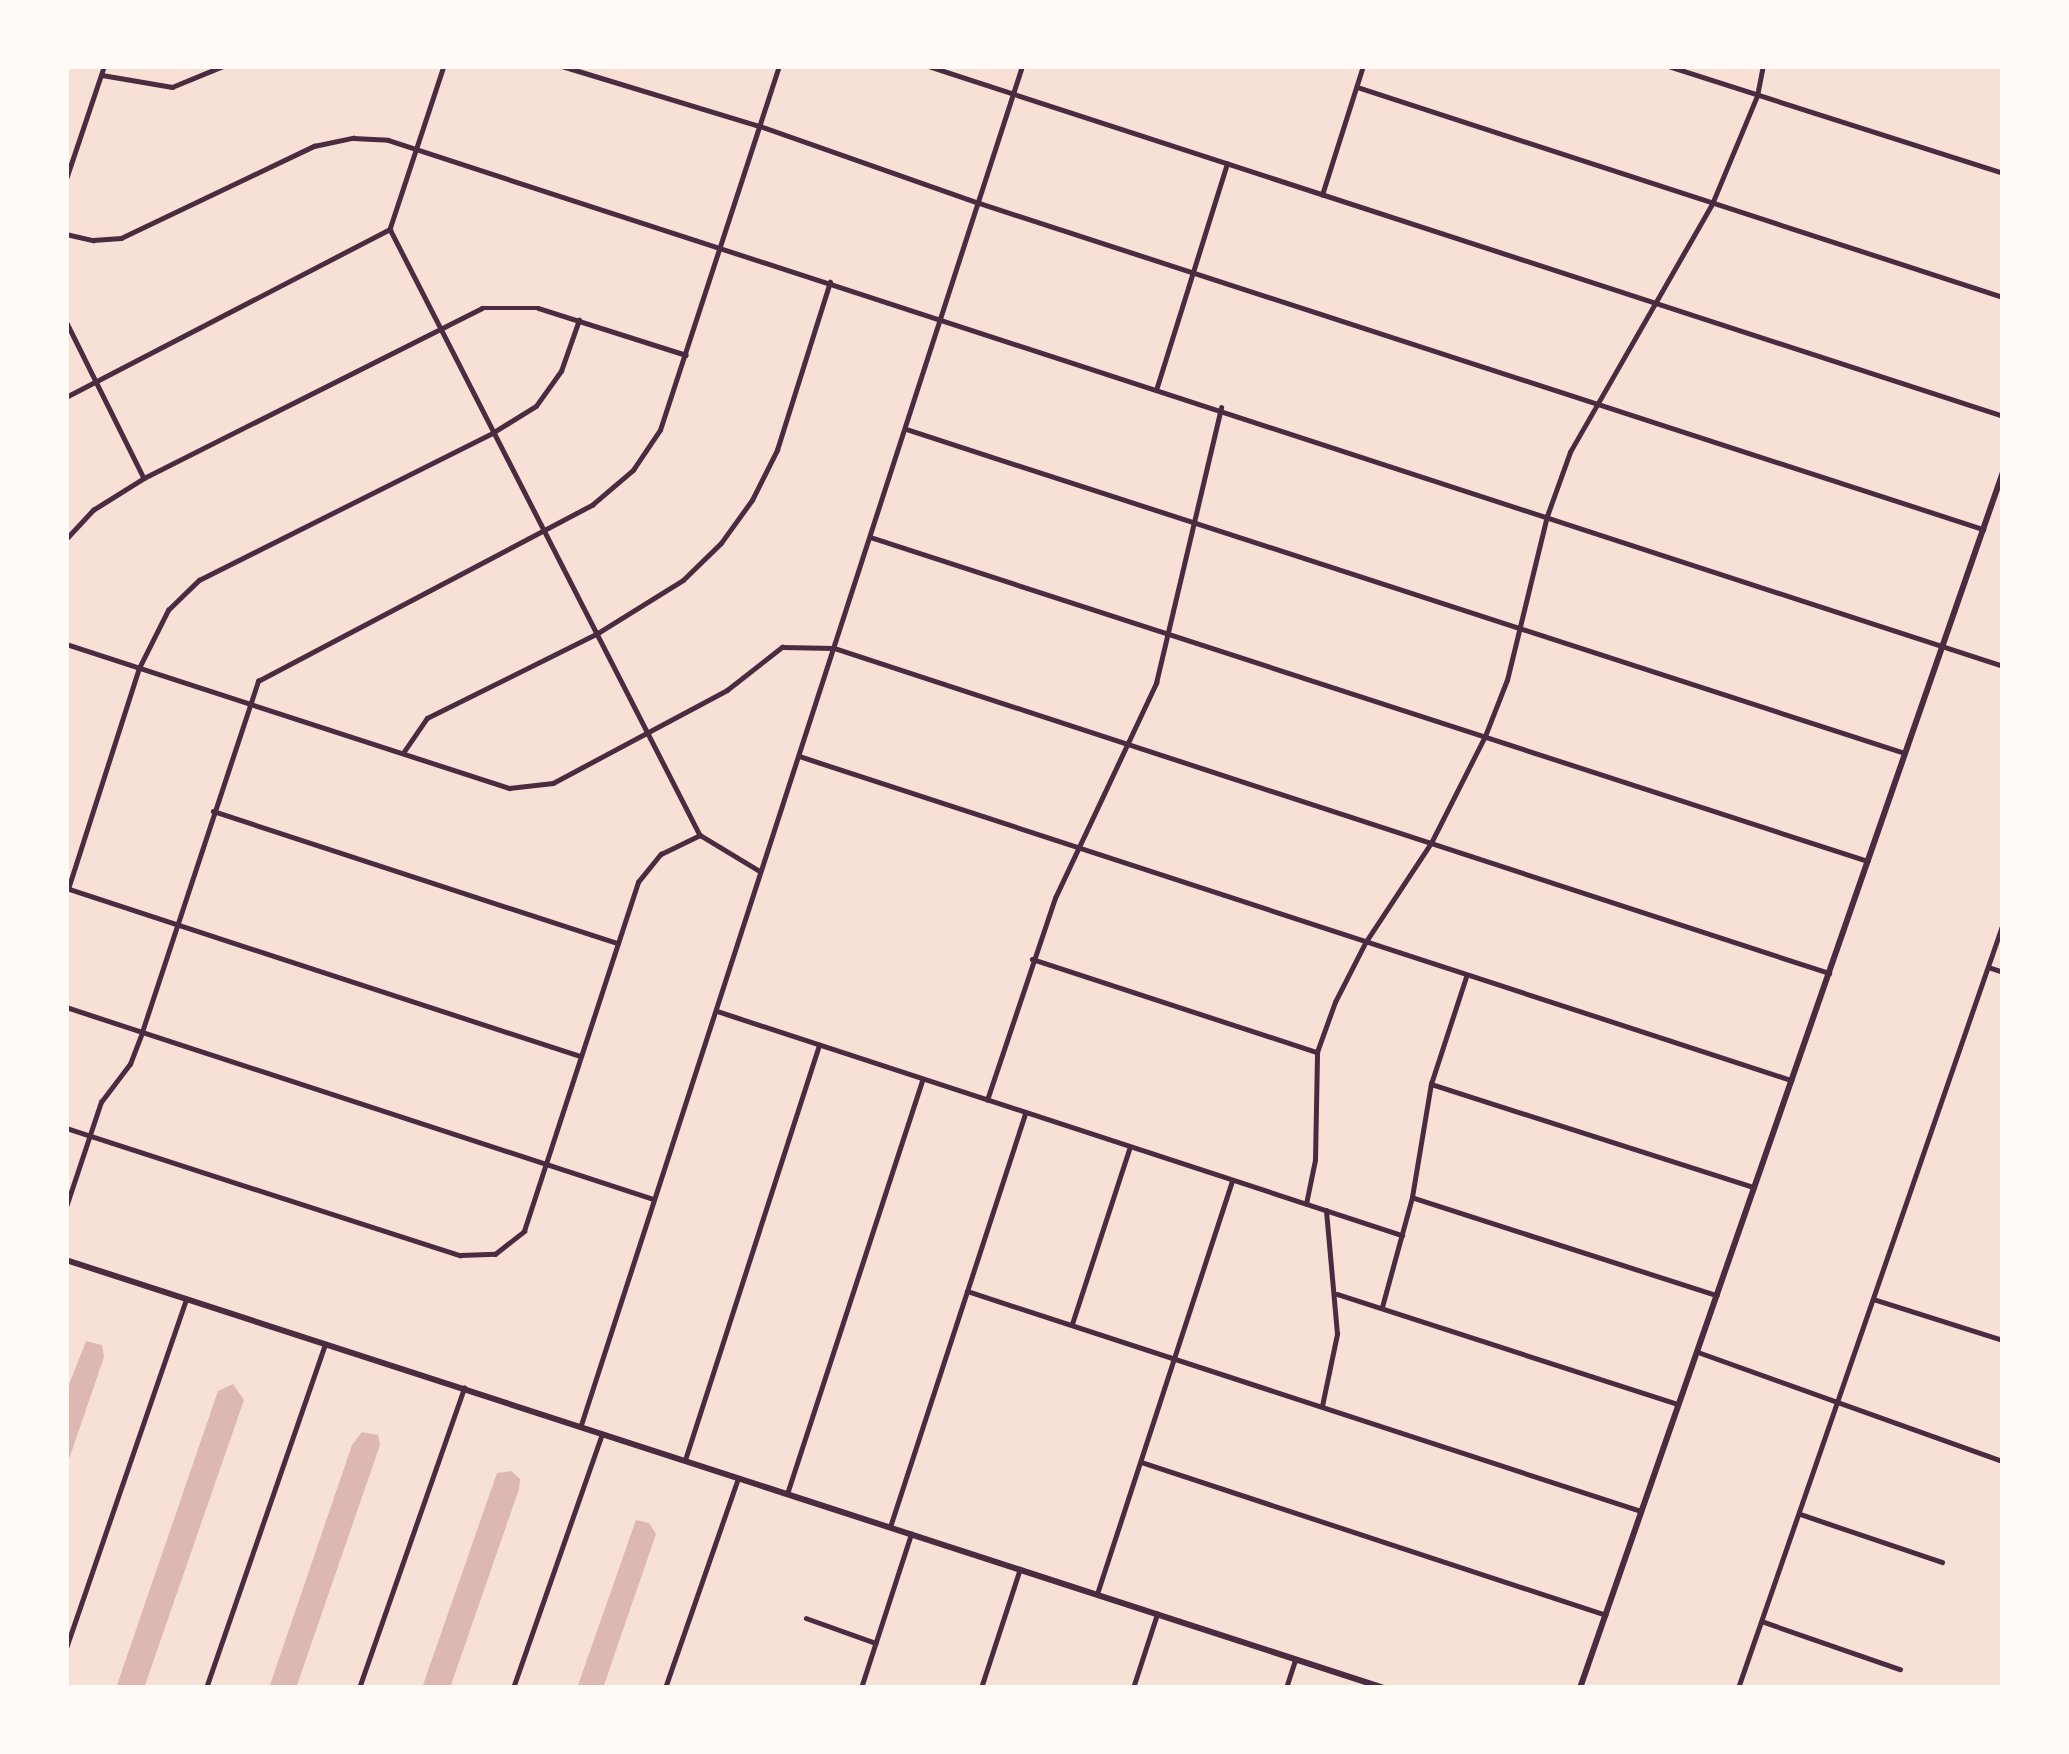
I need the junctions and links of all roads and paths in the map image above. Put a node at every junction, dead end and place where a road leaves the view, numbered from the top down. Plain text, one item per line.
1 (104, 66) edge
2 (223, 66) edge
3 (444, 66) edge
4 (562, 66) edge
5 (779, 66) edge
6 (928, 66) edge
7 (1022, 66) edge
8 (1364, 66) edge
9 (1668, 66) edge
10 (1763, 66) edge
11 (102, 75) junction
12 (1357, 87) junction
13 (1013, 95) junction
14 (1757, 96) junction
15 (760, 126) junction
16 (418, 148) junction
17 (1227, 164) junction
18 (2003, 173) edge
19 (66, 179) edge
20 (1322, 195) junction
21 (979, 203) junction
22 (1712, 204) junction
23 (390, 230) junction
24 (66, 234) edge
25 (721, 247) junction
26 (1191, 272) junction
27 (830, 282) junction
28 (2003, 297) edge
29 (1655, 305) junction
30 (941, 318) junction
31 (579, 320) junction
32 (66, 321) edge
33 (441, 328) junction
34 (687, 355) junction
35 (95, 381) junction
36 (1157, 387) junction
37 (66, 397) edge
38 (1595, 405) junction
39 (1221, 409) junction
40 (2003, 416) edge
41 (904, 429) junction
42 (494, 432) junction
43 (2003, 472) edge
44 (144, 478) junction
45 (1547, 516) junction
46 (1197, 524) junction
47 (544, 530) junction
48 (1983, 530) junction
49 (870, 537) junction
50 (66, 539) edge
51 (1520, 628) junction
52 (598, 633) junction
53 (1171, 635) junction
54 (66, 644) edge
55 (1943, 645) junction
56 (834, 648) junction
57 (2003, 666) edge
58 (140, 668) junction
59 (248, 704) junction
60 (647, 734) junction
61 (1485, 736) junction
62 (1131, 744) junction
63 (1905, 753) junction
64 (402, 754) junction
65 (799, 756) junction
66 (213, 812) junction
67 (700, 835) junction
68 (1431, 843) junction
69 (1078, 849) junction
70 (1868, 861) junction
71 (760, 872) junction
72 (67, 888) edge
73 (2003, 923) edge
74 (176, 925) junction
75 (618, 943) junction
76 (1365, 943) junction
77 (1032, 959) junction
78 (1988, 967) junction
79 (2003, 972) edge
80 (1829, 973) junction
81 (1466, 977) junction
82 (66, 1006) edge
83 (716, 1011) junction
84 (142, 1032) junction
85 (819, 1045) junction
86 (1317, 1052) junction
87 (580, 1056) junction
88 (922, 1080) junction
89 (1791, 1080) junction
90 (1431, 1084) junction
91 (987, 1100) junction
92 (1025, 1113) junction
93 (66, 1128) edge
94 (89, 1135) junction
95 (1130, 1147) junction
96 (546, 1165) junction
97 (1232, 1180) junction
98 (1754, 1187) junction
99 (1412, 1197) junction
100 (653, 1199) junction
101 (1306, 1204) junction
102 (66, 1207) edge
103 (1326, 1210) junction
104 (1402, 1235) junction
105 (66, 1260) edge
106 (967, 1291) junction
107 (1337, 1294) junction
108 (1717, 1295) junction
109 (186, 1299) junction
110 (1873, 1299) junction
111 (1382, 1307) junction
112 (1071, 1326) junction
113 (2003, 1340) edge
114 (325, 1344) junction
115 (1697, 1352) junction
116 (1174, 1359) junction
117 (464, 1388) junction
118 (1678, 1404) junction
119 (1837, 1405) junction
120 (1322, 1408) junction
121 (581, 1427) junction
122 (602, 1434) junction
123 (685, 1460) junction
124 (2003, 1461) edge
125 (1141, 1462) junction
126 (738, 1478) junction
127 (788, 1494) junction
128 (1642, 1511) junction
129 (1798, 1513) junction
130 (890, 1527) junction
131 (911, 1534) junction
132 (1942, 1562) dead end
133 (1020, 1569) junction
134 (1096, 1594) junction
135 (1157, 1614) junction
136 (1605, 1616) junction
137 (806, 1618) dead end
138 (1761, 1621) junction
139 (876, 1643) junction
140 (66, 1648) edge
141 (1295, 1660) junction
142 (1900, 1669) dead end
143 (206, 1688) edge
144 (359, 1688) edge
145 (513, 1688) edge
146 (664, 1688) edge
147 (861, 1688) edge
148 (981, 1688) edge
149 (1133, 1688) edge
150 (1286, 1688) edge
151 (1384, 1688) edge
152 (1580, 1688) edge
153 (1738, 1688) edge

1 - 11 street
2 - 11 street
3 - 16 street
4 - 15 street
5 - 15 street
6 - 13 street
7 - 13 street
8 - 12 street
9 - 14 street
10 - 14 street
11 - 19 street
12 - 20 street
12 - 22 street
13 - 17 street
13 - 21 street
14 - 18 street
14 - 22 street
15 - 21 street
15 - 25 street
16 - 23 street
16 - 24 street
16 - 25 street
17 - 20 street
17 - 26 street
20 - 29 street
21 - 26 street
21 - 30 street
22 - 28 street
22 - 29 street
23 - 33 street
23 - 35 street
25 - 27 street
25 - 34 street
26 - 36 street
26 - 38 street
27 - 30 street
27 - 52 street
29 - 38 street
29 - 40 street
30 - 36 street
30 - 41 street
31 - 33 street
31 - 34 street
31 - 42 street
32 - 35 street
33 - 42 street
33 - 44 street
34 - 47 street
35 - 37 street
35 - 44 street
36 - 39 street
38 - 45 street
38 - 48 street
39 - 45 street
39 - 46 street
41 - 46 street
41 - 49 street
42 - 47 street
42 - 58 street
43 - 48 street
44 - 50 street
45 - 51 street
45 - 55 street
46 - 51 street
46 - 53 street
47 - 52 street
47 - 59 street
48 - 55 street
49 - 53 street
49 - 56 street
51 - 61 street
51 - 63 street
52 - 60 street
52 - 64 street
53 - 61 street
53 - 62 street
54 - 58 street
55 - 57 street
55 - 63 street
56 - 60 street
56 - 62 street
56 - 65 street
58 - 59 street
58 - 72 street
59 - 64 street
59 - 66 street
60 - 64 street
60 - 67 street
61 - 68 street
61 - 70 street
62 - 68 street
62 - 69 street
63 - 70 street
65 - 69 street
65 - 71 street
66 - 74 street
66 - 75 street
67 - 71 street
67 - 75 street
68 - 76 street
68 - 80 street
69 - 76 street
69 - 77 street
70 - 80 street
71 - 83 street
72 - 74 street
73 - 78 street
74 - 84 street
74 - 87 street
75 - 87 street
76 - 81 street
76 - 86 street
77 - 86 street
77 - 91 street
78 - 79 street
78 - 110 street
80 - 89 street
81 - 89 street
81 - 90 street
82 - 84 street
83 - 85 street
83 - 100 street
84 - 94 street
84 - 96 street
85 - 88 street
85 - 123 street
86 - 101 street
87 - 96 street
88 - 91 street
88 - 127 street
89 - 98 street
90 - 98 street
90 - 99 street
91 - 92 street
92 - 95 street
92 - 106 street
93 - 94 street
94 - 96 street
94 - 102 street
95 - 97 street
95 - 112 street
96 - 100 street
97 - 101 street
97 - 116 street
98 - 108 street
99 - 104 street
99 - 108 street
100 - 121 street
101 - 103 street
103 - 104 street
103 - 107 street
104 - 111 street
105 - 109 street
106 - 112 street
106 - 130 street
107 - 111 street
107 - 120 street
108 - 115 street
109 - 114 street
109 - 140 street
110 - 113 street
110 - 119 street
111 - 118 street
112 - 116 street
114 - 117 street
114 - 143 street
115 - 118 street
115 - 119 street
116 - 120 street
116 - 125 street
117 - 121 street
117 - 144 street
118 - 128 street
119 - 124 street
119 - 129 street
120 - 128 street
121 - 122 street
122 - 123 street
122 - 145 street
123 - 126 street
125 - 134 street
125 - 136 street
126 - 127 street
126 - 146 street
127 - 130 street
128 - 136 street
129 - 132 street
129 - 138 street
130 - 131 street
131 - 133 street
131 - 139 street
133 - 134 street
133 - 148 street
134 - 135 street
135 - 141 street
135 - 149 street
136 - 152 street
137 - 139 street
138 - 142 street
138 - 153 street
139 - 147 street
141 - 150 street
141 - 151 street

